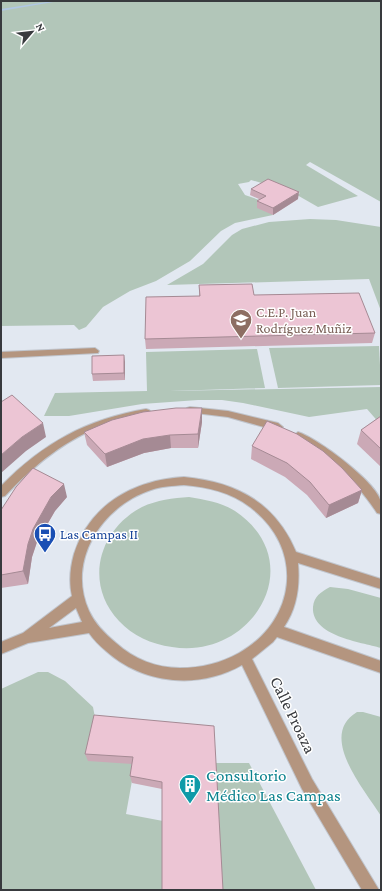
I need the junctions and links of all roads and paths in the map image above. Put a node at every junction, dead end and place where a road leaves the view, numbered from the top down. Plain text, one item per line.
1 (95, 351) dead end
2 (1, 355) edge
3 (181, 410) edge
4 (159, 411) edge
5 (1, 493) edge
6 (381, 510) edge
7 (292, 556) junction
8 (381, 584) edge
9 (77, 600) junction
10 (90, 627) junction
11 (275, 630) junction
12 (27, 637) junction
13 (1, 648) edge
14 (245, 658) junction
15 (381, 667) edge
16 (371, 890) edge

1 - 2 street
3 - 6 street
4 - 5 street
7 - 8 street
7 - 9 street
7 - 11 street
9 - 10 street
9 - 12 street
10 - 12 street
10 - 14 street
11 - 14 street
11 - 15 street
12 - 13 street
14 - 16 street, Calle Proaza

